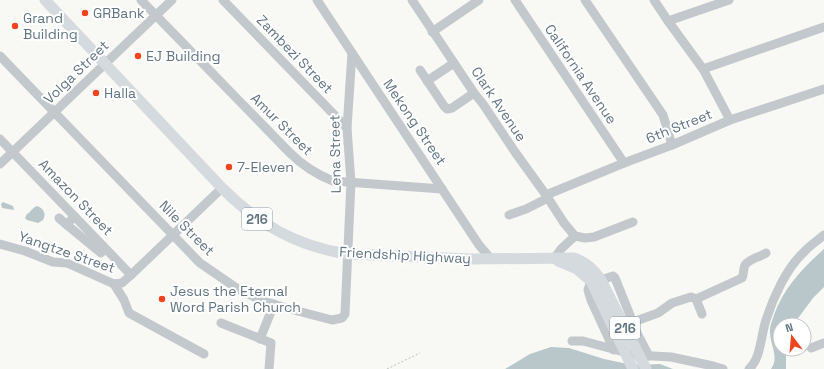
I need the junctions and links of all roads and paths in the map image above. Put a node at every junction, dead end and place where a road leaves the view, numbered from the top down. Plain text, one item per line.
1 (45, 0) edge
2 (141, 0) edge
3 (172, 0) edge
4 (223, 0) edge
5 (317, 0) edge
6 (412, 0) edge
7 (479, 0) edge
8 (515, 0) edge
9 (597, 0) edge
10 (654, 0) edge
11 (729, 0) edge
12 (587, 3) edge
13 (156, 16) junction
14 (668, 21) junction
15 (824, 27) edge
16 (432, 32) junction
17 (352, 53) junction
18 (0, 56) edge
19 (454, 63) junction
20 (105, 64) junction
21 (703, 69) junction
22 (420, 70) dead end
23 (427, 81) junction
24 (824, 89) edge
25 (474, 93) junction
26 (54, 112) junction
27 (730, 120) junction
28 (348, 128) junction
29 (0, 139) edge
30 (672, 146) junction
31 (13, 152) junction
32 (624, 163) junction
33 (0, 164) edge
34 (351, 182) junction
35 (222, 188) junction
36 (442, 189) junction
37 (547, 197) junction
38 (509, 215) dead end
39 (74, 216) junction
40 (59, 218) dead end
41 (633, 222) dead end
42 (67, 225) junction
43 (173, 235) junction
44 (824, 235) edge
45 (575, 236) junction
46 (0, 244) edge
47 (766, 253) dead end
48 (101, 254) dead end
49 (347, 254) junction
50 (491, 259) junction
51 (554, 259) junction
52 (128, 278) junction
53 (114, 284) junction
54 (598, 285) junction
55 (696, 299) junction
56 (274, 304) junction
57 (702, 314) dead end
58 (633, 322) junction
59 (221, 323) dead end
60 (260, 339) junction
61 (572, 341) dead end
62 (824, 343) edge
63 (812, 348) edge
64 (614, 350) junction
65 (420, 353) dead end
66 (204, 354) dead end
67 (649, 356) junction
68 (269, 369) edge
69 (387, 369) edge
70 (633, 369) edge
71 (646, 369) edge
72 (722, 369) edge
73 (750, 369) edge

1 - 20 main road, Friendship Highway / 216
2 - 13 street, Amur Street
3 - 13 street, Volga Street
4 - 28 street, Zambezi Street
5 - 17 street, Mekong Street
6 - 16 street, Clark Avenue
7 - 16 street
8 - 32 street, California Avenue
9 - 12 street
10 - 14 street
11 - 14 street
12 - 30 street
13 - 20 street, Volga Street
13 - 34 street, Amur Street
14 - 21 street
15 - 21 street
16 - 19 street, Clark Avenue
17 - 28 street, Lena Street
17 - 36 street, Mekong Street
18 - 26 street, Nile Street
19 - 23 street
19 - 25 street, Clark Avenue
20 - 26 street, Volga Street
20 - 35 main road, Friendship Highway / 216
21 - 27 street
22 - 23 street
23 - 25 street
24 - 27 street, 6th Street
25 - 37 street, Clark Avenue
26 - 31 street, Volga Street
26 - 43 street, Nile Street
27 - 30 street, 6th Street
28 - 34 street, Lena Street
29 - 31 street, Amazon Street
30 - 32 street, 6th Street
31 - 33 street, Volga Street
31 - 39 street, Amazon Street
32 - 37 street, 6th Street
34 - 36 street, Amur Street
34 - 49 street, Lena Street
35 - 43 street
35 - 49 main road, Friendship Highway / 216
36 - 50 street, Mekong Street
37 - 38 street, 6th Street
37 - 45 street, Clark Avenue
39 - 42 street
39 - 52 street, Amazon Street
40 - 42 street
41 - 45 street
42 - 48 street
43 - 52 street
43 - 56 street, Nile Street
44 - 73 street
45 - 51 street
46 - 53 street, Yangtze Street
47 - 55 street
49 - 50 main road, Friendship Highway / 216
49 - 56 street, Nile Street
50 - 51 main road, Friendship Highway / 216
51 - 54 main road, Friendship Highway / 216
52 - 53 street, Yangtze Street
53 - 66 street
54 - 58 street
54 - 64 street
54 - 70 main road, Friendship Highway / 216
54 - 71 main road, Friendship Highway / 216
55 - 57 street
55 - 58 street
56 - 60 street
58 - 67 street
59 - 60 street
60 - 68 street
61 - 64 street
62 - 63 street
64 - 67 street
65 - 69 path
67 - 72 street

